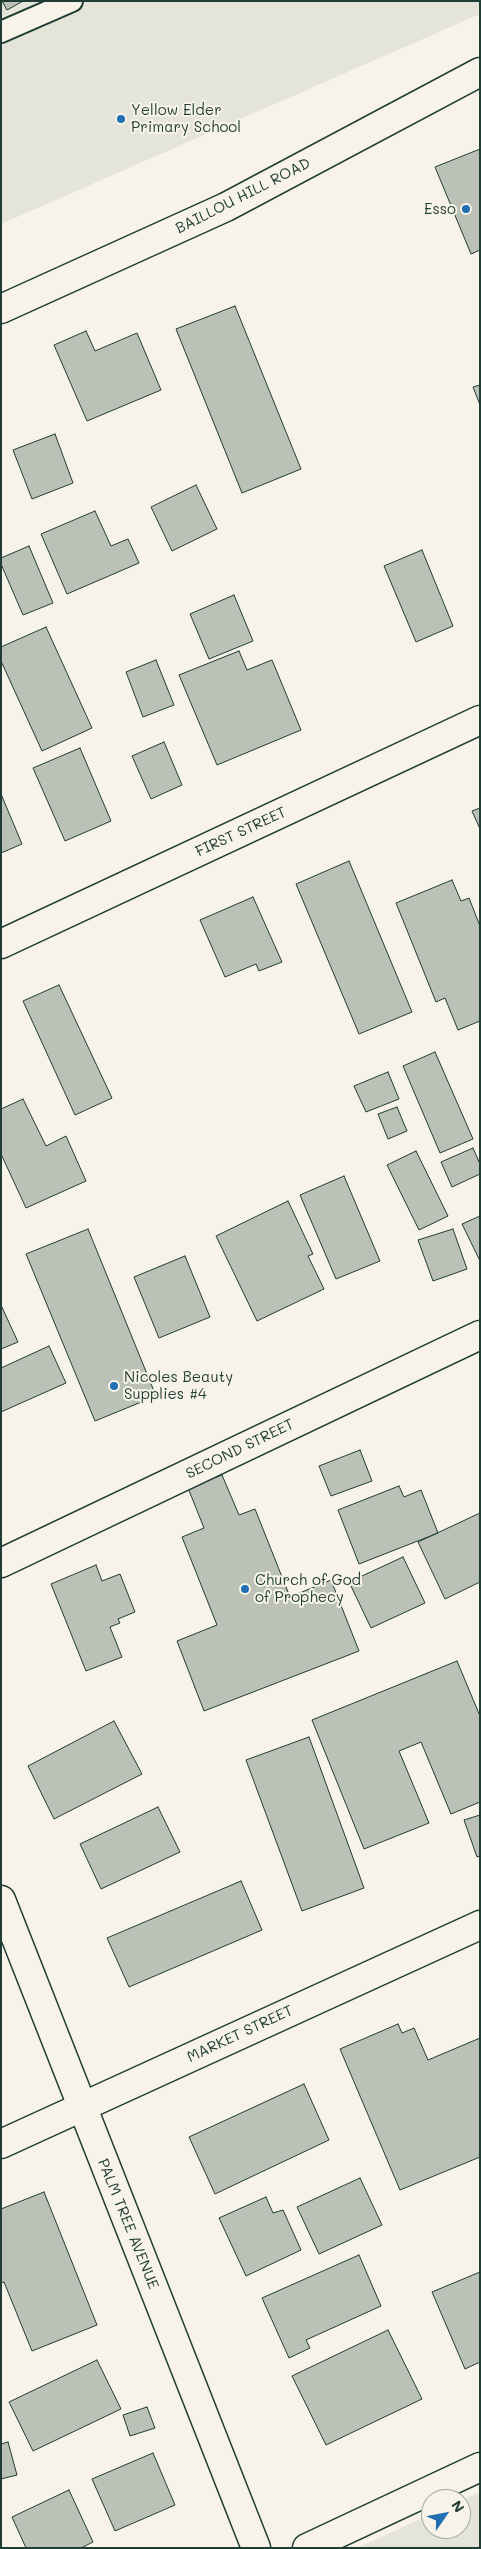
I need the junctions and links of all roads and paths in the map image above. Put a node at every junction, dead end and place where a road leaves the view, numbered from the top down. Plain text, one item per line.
1 (72, 1) edge
2 (1, 32) edge
3 (480, 72) edge
4 (1, 309) edge
5 (480, 720) edge
6 (1, 944) edge
7 (480, 1335) edge
8 (1, 1563) edge
9 (1, 1900) edge
10 (480, 1925) edge
11 (82, 2107) junction
12 (1, 2144) edge
13 (480, 2466) edge
14 (256, 2548) edge
15 (307, 2548) edge

1 - 2 lane
3 - 4 street, BAILLOU HILL ROAD
5 - 6 street, FIRST STREET
7 - 8 street, SECOND STREET
9 - 11 street, PALM TREE AVENUE
10 - 11 street, MARKET STREET
11 - 12 street, MARKET STREET
11 - 14 street, PALM TREE AVENUE
13 - 15 street

